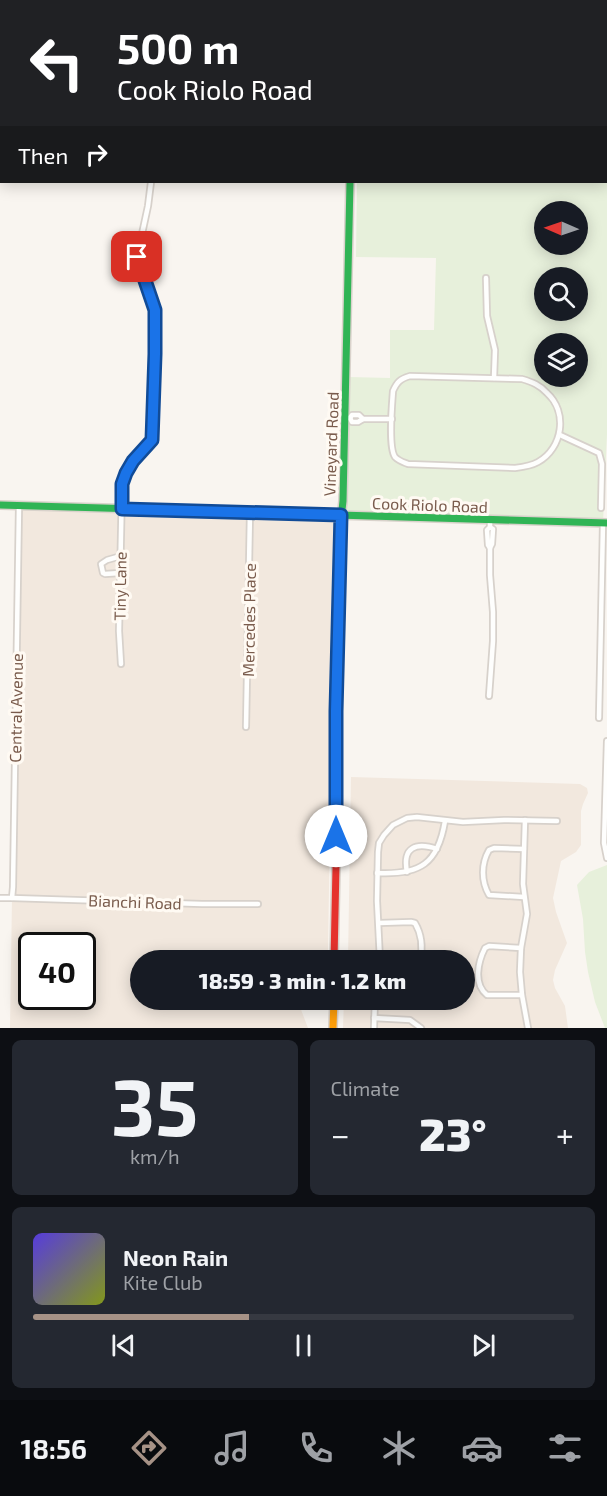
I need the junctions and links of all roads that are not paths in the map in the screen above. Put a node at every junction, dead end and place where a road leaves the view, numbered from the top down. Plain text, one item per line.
1 (151, 183) edge
2 (350, 183) edge
3 (486, 278) dead end
4 (494, 378) junction
5 (347, 418) junction
6 (392, 419) junction
7 (560, 435) junction
8 (0, 505) edge
9 (18, 506) junction
10 (601, 508) dead end
11 (122, 509) junction
12 (250, 512) junction
13 (341, 515) junction
14 (605, 523) edge
15 (490, 524) junction
16 (121, 556) junction
17 (120, 573) junction
18 (121, 664) dead end
19 (489, 696) dead end
20 (599, 718) dead end
21 (246, 727) dead end
22 (607, 741) edge
23 (445, 820) junction
24 (525, 820) junction
25 (557, 821) dead end
26 (437, 849) junction
27 (524, 849) junction
28 (607, 858) edge
29 (407, 872) junction
30 (377, 873) junction
31 (524, 897) junction
32 (0, 898) edge
33 (12, 898) junction
34 (258, 904) dead end
35 (379, 923) junction
36 (522, 948) junction
37 (334, 950) edge
38 (380, 950) edge
39 (422, 950) edge
40 (522, 995) junction
41 (334, 1010) edge
42 (374, 1010) edge
43 (374, 1018) junction
44 (333, 1028) edge
45 (374, 1028) edge
46 (421, 1028) edge
47 (528, 1028) edge

1 - 11 street, Tiny Lane
2 - 5 street, Vineyard Road
3 - 4 street
4 - 6 street
4 - 7 street
5 - 6 street
5 - 13 street, Vineyard Road
6 - 7 street
7 - 10 street
8 - 9 street, Cook Riolo Road
9 - 11 street, Cook Riolo Road
9 - 33 street, Central Avenue
11 - 12 street, Cook Riolo Road
11 - 16 street, Tiny Lane
12 - 13 street, Cook Riolo Road
12 - 21 street, Mercedes Place
13 - 15 street, Cook Riolo Road
13 - 37 street, Vineyard Road
14 - 15 street, Cook Riolo Road
14 - 20 street
15 - 19 street
16 - 17 street, Tiny Lane
16 - 17 street
17 - 18 street, Tiny Lane
22 - 28 street
23 - 24 street
23 - 26 street
23 - 30 street
24 - 25 street
24 - 27 street
26 - 29 street
26 - 29 street
27 - 31 street
27 - 31 street
29 - 30 street
30 - 35 street
31 - 36 street
32 - 33 street
33 - 34 street, Bianchi Road
35 - 38 street
35 - 39 street
36 - 40 street
36 - 40 street
40 - 47 street
41 - 44 street
42 - 43 street
43 - 45 street
43 - 46 street

